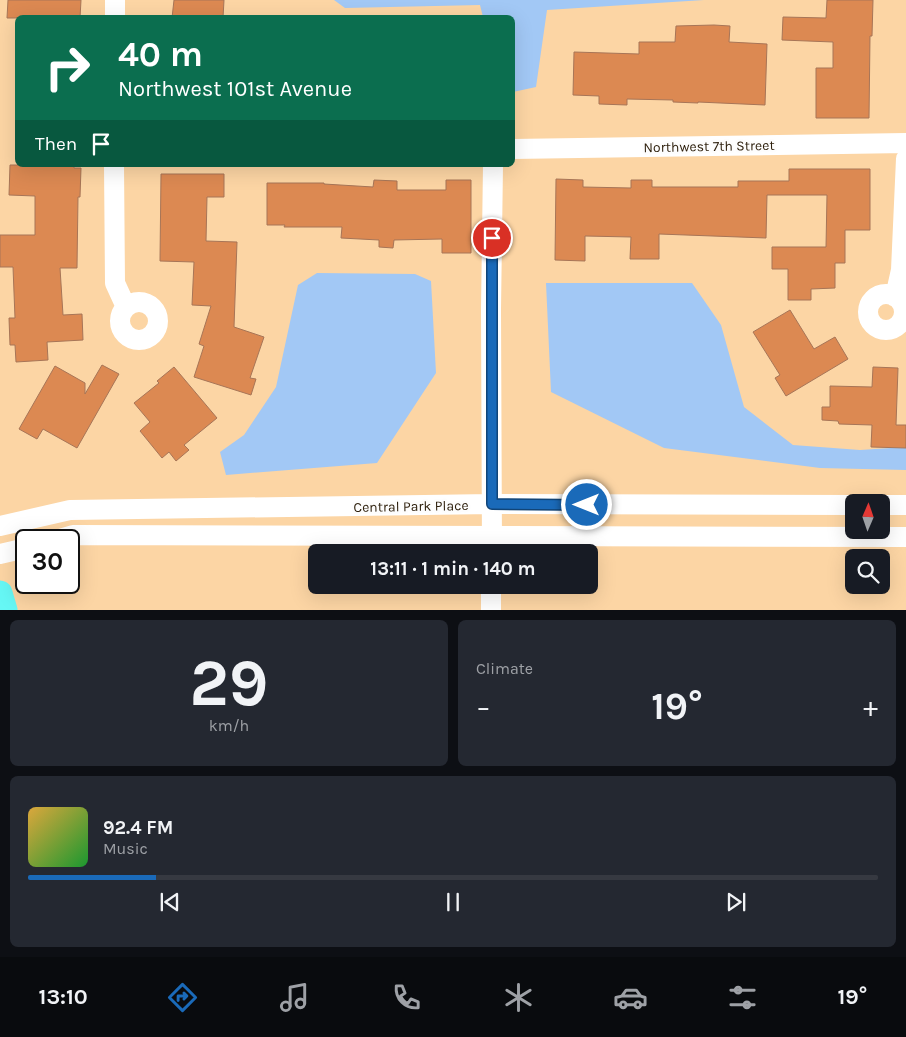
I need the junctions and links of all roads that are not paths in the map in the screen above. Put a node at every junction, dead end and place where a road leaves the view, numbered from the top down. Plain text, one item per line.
1 (115, 0) edge
2 (115, 15) edge
3 (906, 142) edge
4 (515, 149) edge
5 (906, 159) edge
6 (114, 167) edge
7 (493, 167) edge
8 (895, 297) dead end
9 (126, 307) dead end
10 (492, 504) junction
11 (845, 505) edge
12 (890, 505) edge
13 (906, 505) edge
14 (0, 526) edge
15 (80, 535) edge
16 (906, 537) edge
17 (492, 544) edge
18 (15, 551) edge
19 (0, 554) edge
20 (0, 593) edge
21 (491, 594) edge
22 (5, 610) edge
23 (491, 610) edge

1 - 2 street
3 - 4 street, Northwest 7th Street
5 - 8 street
6 - 9 street
7 - 10 street
10 - 11 street, Central Park Place
10 - 14 street, Central Park Place
10 - 17 street
12 - 13 street
15 - 17 street, Central Park Place
16 - 17 street, Central Park Place
18 - 19 street
20 - 22 main road
21 - 23 street

